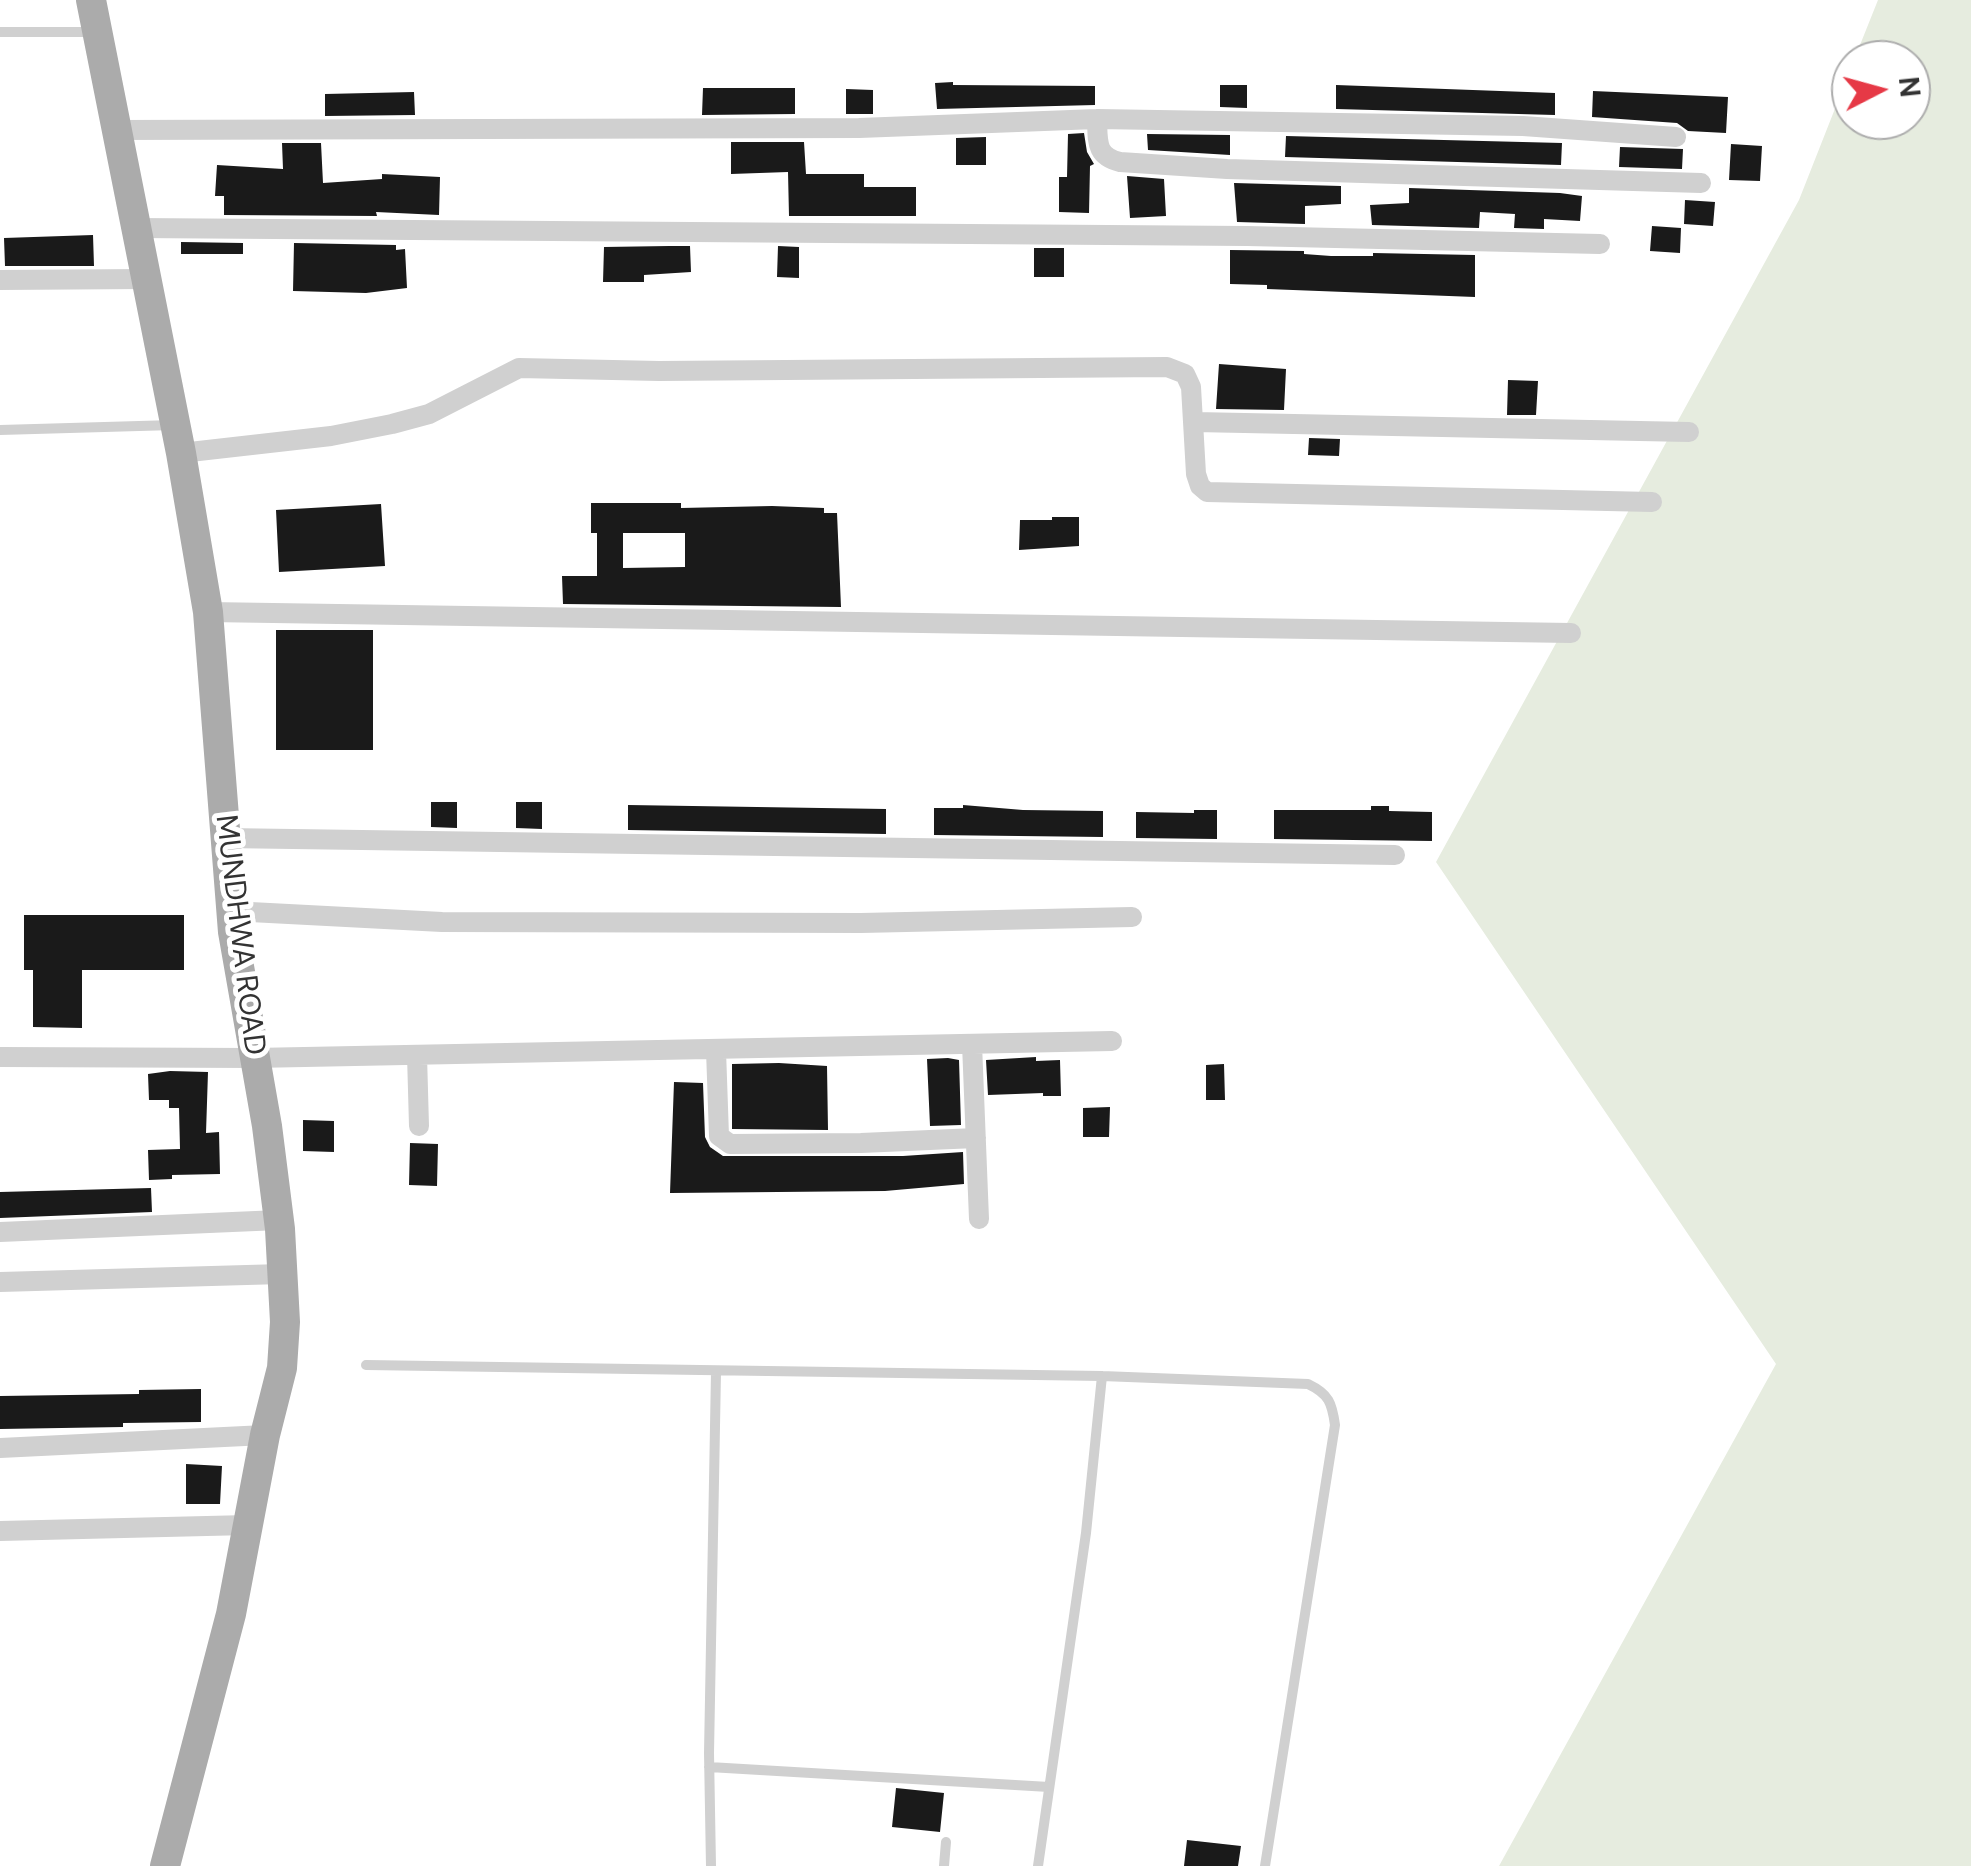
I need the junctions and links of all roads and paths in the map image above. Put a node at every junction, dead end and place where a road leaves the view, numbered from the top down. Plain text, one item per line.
1 (91, 0) edge
2 (0, 32) edge
3 (96, 32) junction
4 (1097, 119) junction
5 (115, 130) junction
6 (1676, 137) dead end
7 (1701, 183) dead end
8 (135, 228) junction
9 (1600, 244) dead end
10 (145, 279) junction
11 (0, 280) edge
12 (1195, 422) junction
13 (0, 430) edge
14 (1689, 432) dead end
15 (178, 439) junction
16 (1652, 502) dead end
17 (208, 612) junction
18 (1571, 633) dead end
19 (224, 838) junction
20 (1395, 855) dead end
21 (231, 912) junction
22 (1132, 917) dead end
23 (1112, 1041) dead end
24 (972, 1044) junction
25 (716, 1050) junction
26 (417, 1055) junction
27 (0, 1057) edge
28 (254, 1058) junction
29 (419, 1126) dead end
30 (976, 1138) junction
31 (279, 1220) junction
32 (979, 1220) dead end
33 (0, 1232) edge
34 (282, 1274) junction
35 (0, 1282) edge
36 (366, 1365) dead end
37 (716, 1372) junction
38 (1102, 1376) junction
39 (265, 1435) junction
40 (0, 1448) edge
41 (248, 1524) junction
42 (0, 1532) edge
43 (709, 1767) junction
44 (1049, 1788) junction
45 (946, 1842) dead end
46 (165, 1866) edge
47 (711, 1866) edge
48 (944, 1866) edge
49 (1038, 1866) edge
50 (1266, 1866) edge

1 - 3 main road, MUNDHWA ROAD
2 - 3 lane
3 - 5 main road, MUNDHWA ROAD
4 - 5 street
4 - 6 street
4 - 7 street
5 - 8 main road, MUNDHWA ROAD
8 - 9 street
8 - 10 main road, MUNDHWA ROAD
10 - 11 street
10 - 15 main road, MUNDHWA ROAD
12 - 14 street
12 - 15 street
12 - 16 street
13 - 15 lane
15 - 17 main road, MUNDHWA ROAD
17 - 18 street
17 - 19 main road, MUNDHWA ROAD
19 - 20 street
19 - 21 main road, MUNDHWA ROAD
21 - 22 street
21 - 28 main road, MUNDHWA ROAD
23 - 24 street
24 - 25 street
24 - 30 street
25 - 26 street
25 - 30 street
26 - 28 street
26 - 29 street
27 - 28 street
28 - 31 main road, MUNDHWA ROAD
30 - 32 street
31 - 33 street
31 - 34 main road, MUNDHWA ROAD
34 - 35 street
34 - 39 main road, MUNDHWA ROAD
36 - 37 lane
37 - 38 lane
37 - 43 lane
38 - 44 lane
38 - 50 lane
39 - 40 street
39 - 41 main road, MUNDHWA ROAD
41 - 42 street
41 - 46 main road, MUNDHWA ROAD
43 - 44 lane
43 - 47 lane
44 - 49 lane
45 - 48 lane

